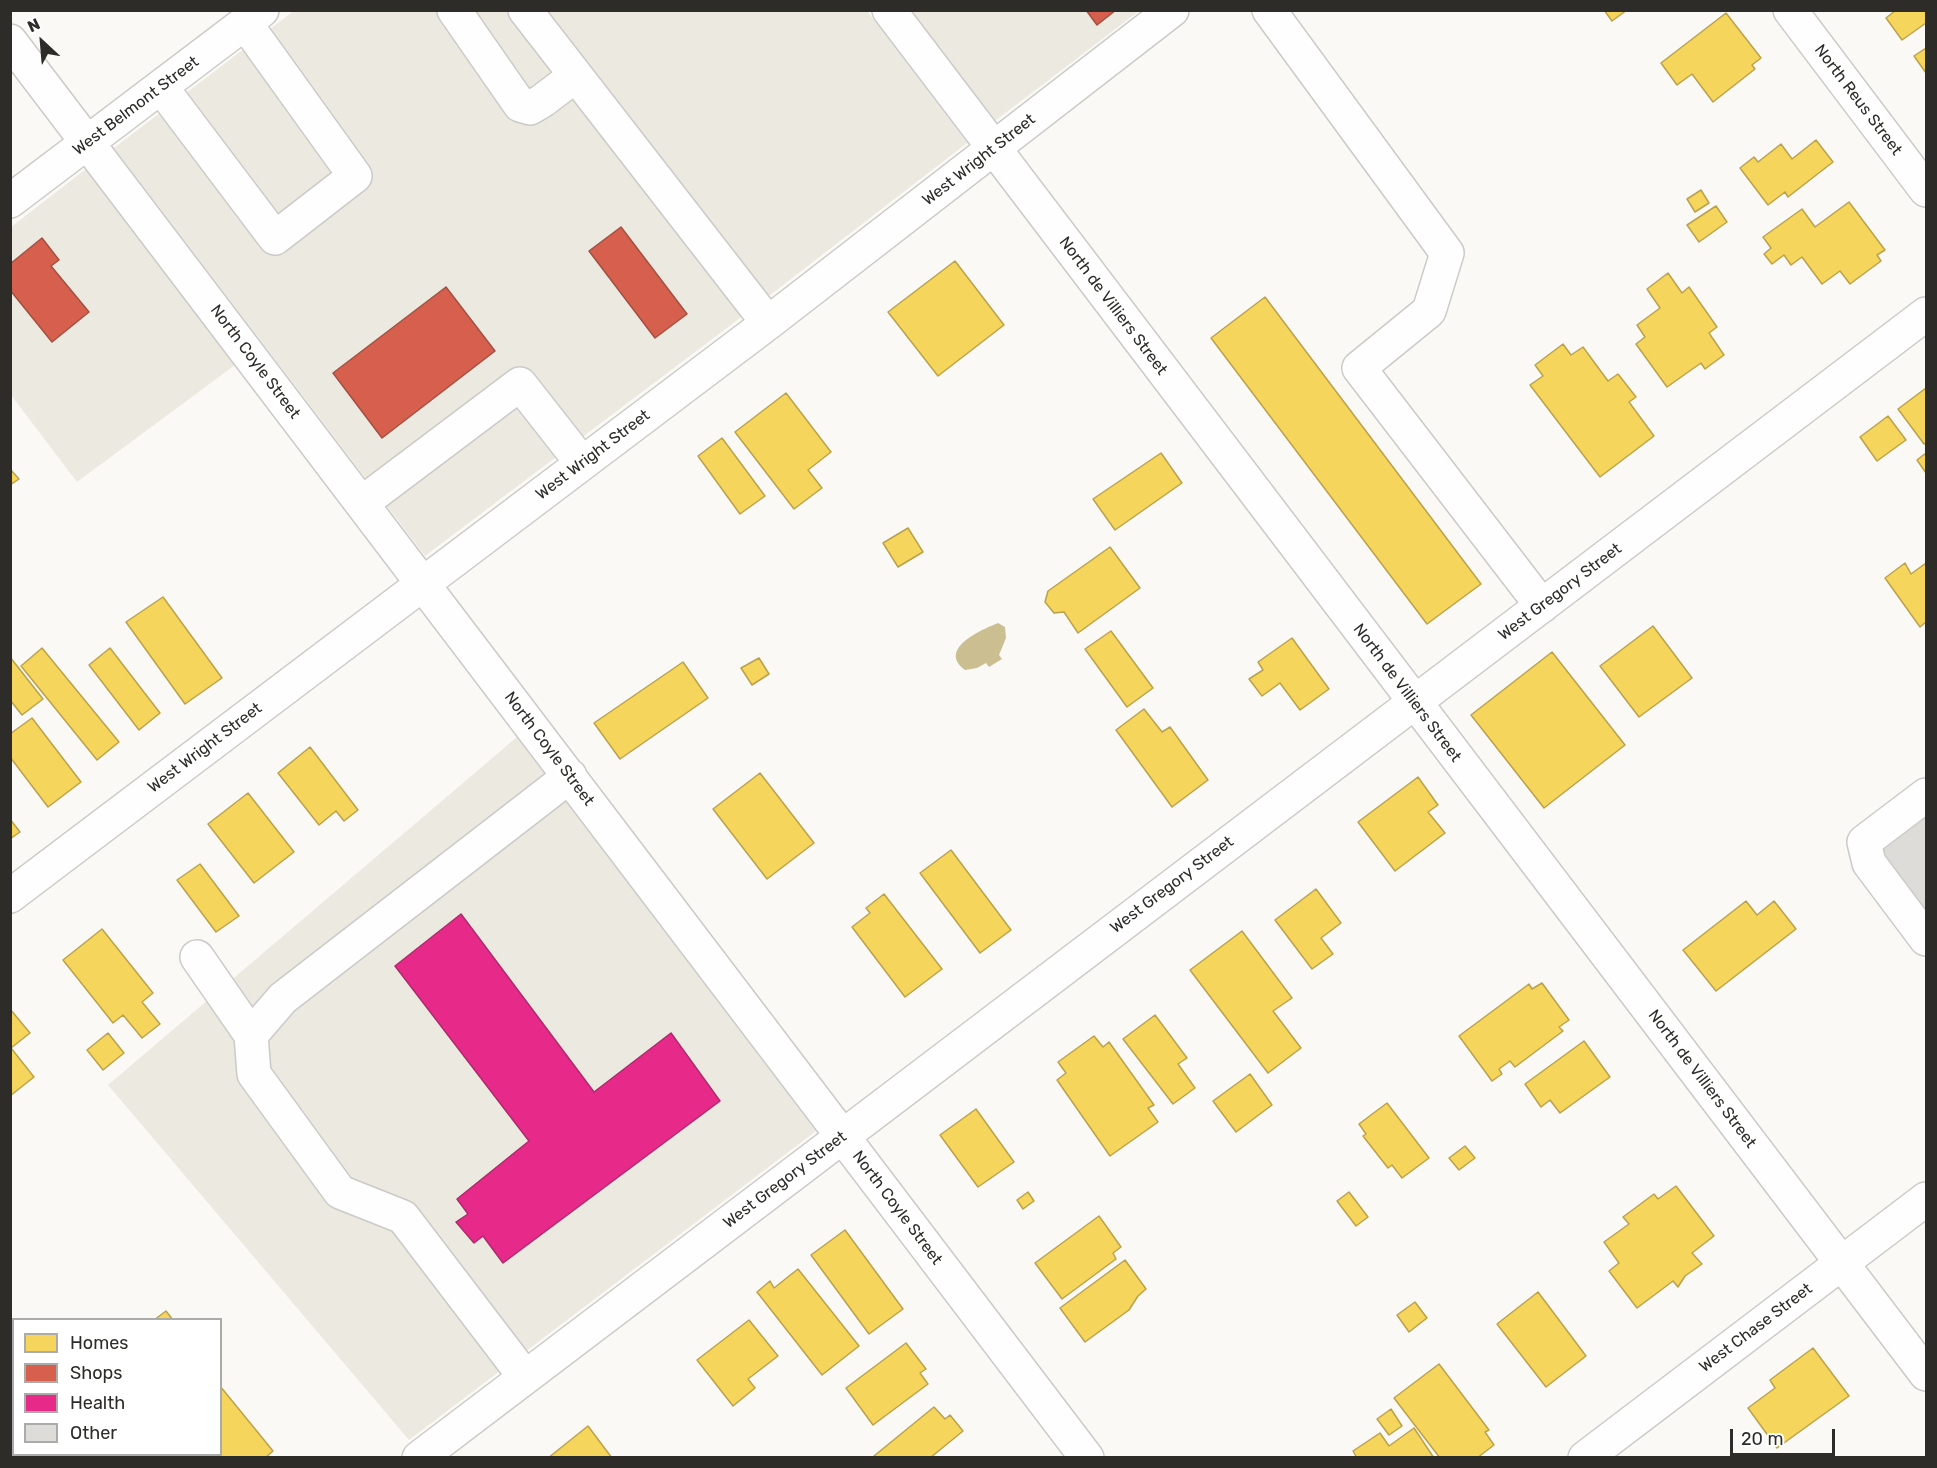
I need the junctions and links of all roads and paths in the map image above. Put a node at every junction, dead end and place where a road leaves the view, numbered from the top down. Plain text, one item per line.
1 (454, 10) edge
2 (525, 10) edge
3 (889, 10) edge
4 (1172, 10) edge
5 (1269, 10) edge
6 (1790, 10) edge
7 (253, 17) edge
8 (10, 40) edge
9 (575, 76) junction
10 (161, 87) junction
11 (88, 142) junction
12 (993, 148) junction
13 (1926, 190) edge
14 (10, 201) edge
15 (1926, 314) edge
16 (768, 323) junction
17 (582, 463) junction
18 (362, 503) junction
19 (423, 583) junction
20 (1542, 606) junction
21 (1414, 702) junction
22 (570, 776) junction
23 (1926, 795) edge
24 (10, 896) edge
25 (1926, 939) edge
26 (197, 957) dead end
27 (251, 1035) junction
28 (842, 1137) junction
29 (1926, 1199) edge
30 (1842, 1263) junction
31 (1926, 1374) edge
32 (525, 1377) junction
33 (419, 1458) edge
34 (1087, 1458) edge
35 (1585, 1458) edge

1 - 9 street
2 - 9 street
3 - 12 street, North de Villiers Street
4 - 12 street, West Wright Street
5 - 20 street
6 - 13 street, North Reus Street
7 - 10 street, West Belmont Street
7 - 10 street
8 - 11 street, North Coyle Street
9 - 16 street
10 - 11 street, West Belmont Street
11 - 14 street, West Belmont Street
11 - 18 street, North Coyle Street
12 - 16 street, West Wright Street
12 - 21 street, North de Villiers Street
15 - 20 street, West Gregory Street
16 - 17 street, West Wright Street
17 - 18 street
17 - 19 street, West Wright Street
18 - 19 street, North Coyle Street
19 - 22 street, North Coyle Street
19 - 24 street, West Wright Street
20 - 21 street, West Gregory Street
21 - 28 street, West Gregory Street
21 - 30 street, North de Villiers Street
22 - 27 street
22 - 28 street, North Coyle Street
23 - 25 street
26 - 27 street
27 - 32 street
28 - 32 street, West Gregory Street
28 - 34 street, North Coyle Street
29 - 30 street, West Chase Street
30 - 31 street, North de Villiers Street
30 - 35 street, West Chase Street
32 - 33 street, West Gregory Street

